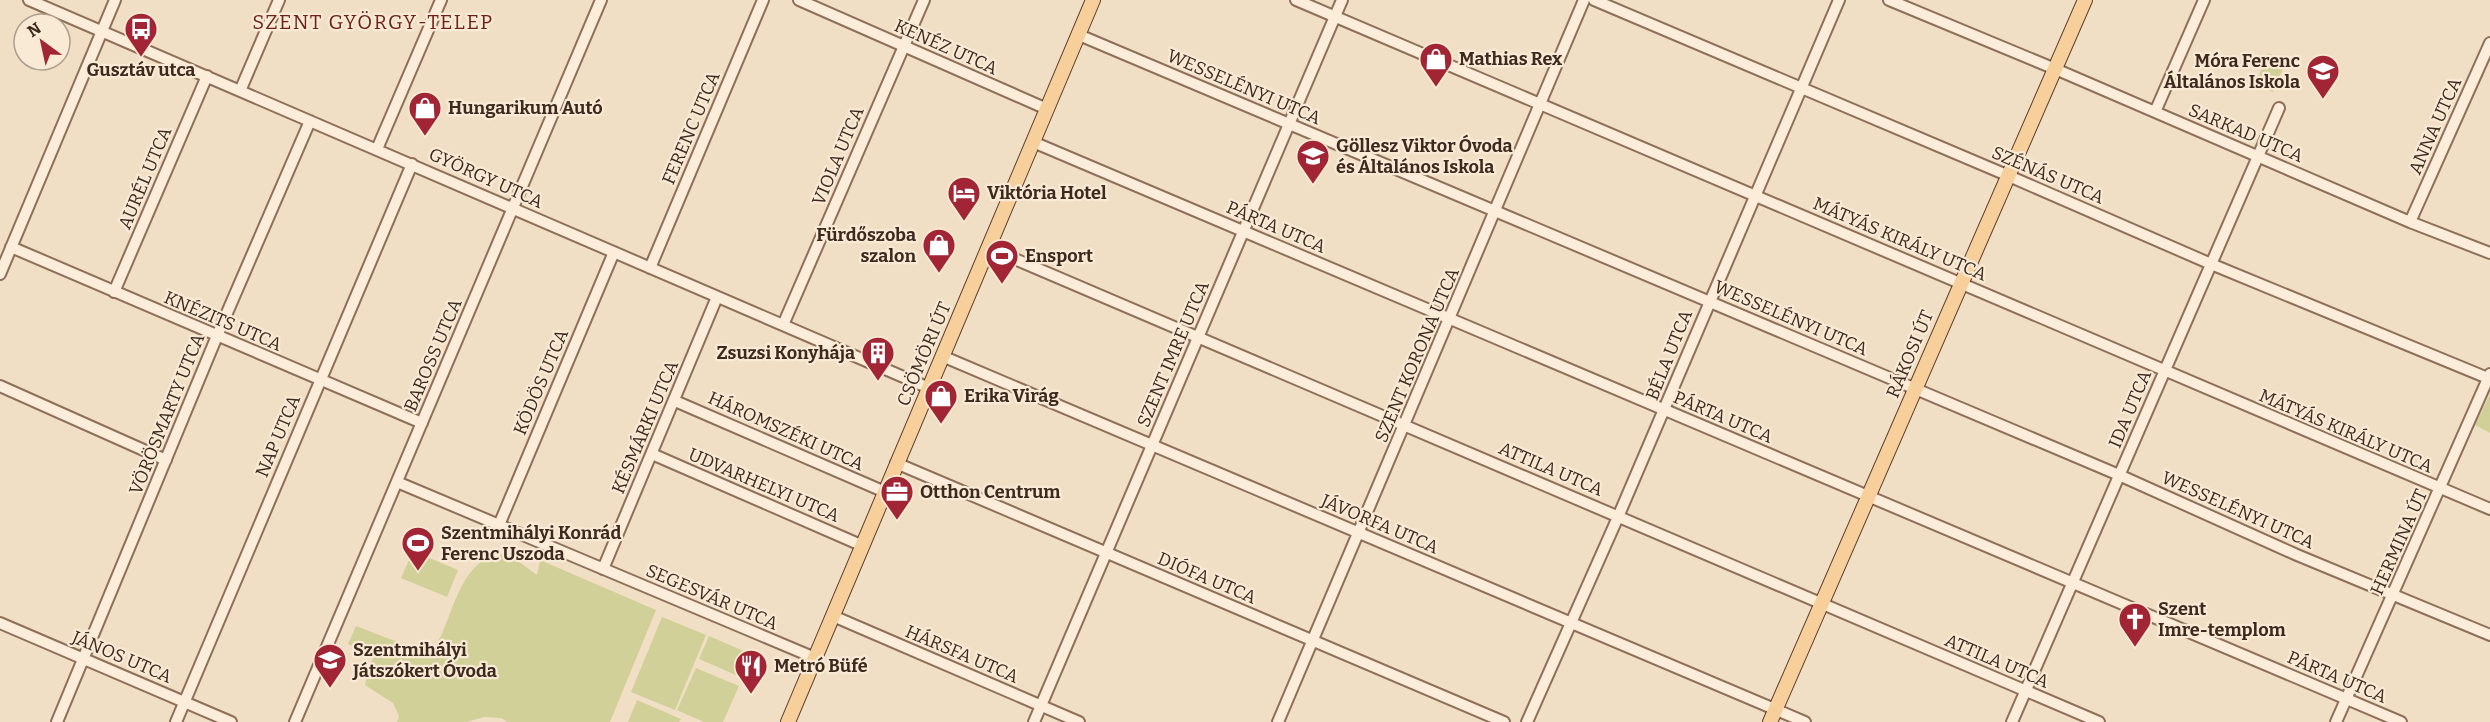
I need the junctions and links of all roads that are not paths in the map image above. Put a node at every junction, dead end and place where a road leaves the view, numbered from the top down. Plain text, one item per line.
1 (29, 0) edge
2 (115, 0) edge
3 (279, 0) edge
4 (441, 0) edge
5 (601, 0) edge
6 (763, 0) edge
7 (799, 0) edge
8 (924, 0) edge
9 (1093, 0) edge
10 (1296, 0) edge
11 (1342, 0) edge
12 (1584, 0) edge
13 (1594, 0) edge
14 (1839, 0) edge
15 (1889, 0) edge
16 (2085, 0) edge
17 (2204, 0) edge
18 (1335, 16) junction
19 (102, 31) junction
20 (1079, 35) junction
21 (2490, 43) edge
22 (904, 46) junction
23 (2055, 69) junction
24 (207, 76) junction
25 (1801, 87) junction
26 (240, 91) junction
27 (1540, 103) junction
28 (2279, 108) dead end
29 (1047, 109) junction
30 (2155, 112) junction
31 (310, 121) junction
32 (1289, 123) junction
33 (1034, 142) junction
34 (377, 149) junction
35 (2258, 156) junction
36 (412, 164) junction
37 (2009, 176) junction
38 (1756, 195) junction
39 (513, 208) junction
40 (1497, 211) junction
41 (2410, 222) junction
42 (1244, 232) junction
43 (11, 247) junction
44 (989, 248) junction
45 (614, 252) junction
46 (2490, 254) edge
47 (2211, 264) junction
48 (650, 268) junction
49 (0, 274) edge
50 (1961, 282) junction
51 (114, 292) junction
52 (717, 297) junction
53 (1709, 301) junction
54 (1450, 319) junction
55 (783, 325) junction
56 (217, 336) junction
57 (1199, 338) junction
58 (942, 356) junction
59 (2164, 371) junction
60 (2489, 377) edge
61 (320, 380) junction
62 (0, 386) edge
63 (929, 388) junction
64 (1915, 388) junction
65 (675, 400) junction
66 (1664, 410) junction
67 (422, 423) junction
68 (1406, 425) junction
69 (1152, 446) junction
70 (652, 454) junction
71 (166, 460) junction
72 (897, 463) junction
73 (2119, 475) junction
74 (397, 482) junction
75 (2440, 488) junction
76 (885, 492) junction
77 (1868, 496) junction
78 (2490, 509) edge
79 (1618, 516) junction
80 (499, 525) junction
81 (1359, 534) junction
82 (863, 546) junction
83 (1106, 553) junction
84 (603, 569) junction
85 (2073, 583) junction
86 (2394, 594) junction
87 (1822, 603) junction
88 (833, 616) junction
89 (0, 623) edge
90 (1572, 623) junction
91 (2490, 635) edge
92 (1313, 641) junction
93 (815, 658) junction
94 (85, 659) junction
95 (2025, 691) junction
96 (2346, 699) junction
97 (184, 702) junction
98 (1041, 706) junction
99 (1773, 716) edge
100 (57, 722) edge
101 (176, 722) edge
102 (231, 722) edge
103 (295, 722) edge
104 (788, 722) edge
105 (1034, 722) edge
106 (1079, 722) edge
107 (1278, 722) edge
108 (1504, 722) edge
109 (1527, 722) edge
110 (1805, 722) edge
111 (2012, 722) edge
112 (2099, 722) edge
113 (2336, 722) edge
114 (2401, 722) edge

1 - 19 street, GYÖRGY UTCA
2 - 19 street
3 - 26 street
4 - 34 street
5 - 39 street, BAROSS UTCA
6 - 48 street, FERENC UTCA
7 - 22 street, KENÉZ UTCA
8 - 22 street, VIOLA UTCA
9 - 20 main road, CSÖMÖRI ÚT
10 - 18 street, MÁTYÁS KIRÁLY UTCA
11 - 18 street, SZENT IMRE UTCA
12 - 27 street, SZENT KORONA UTCA
13 - 25 street, SZÉNÁS UTCA
14 - 25 street, BÉLA UTCA
15 - 23 street, SARKAD UTCA
16 - 23 main road, RÁKOSI ÚT
17 - 30 street
18 - 27 street, MÁTYÁS KIRÁLY UTCA
18 - 32 street, SZENT IMRE UTCA
19 - 24 street, GYÖRGY UTCA
19 - 43 street
20 - 29 main road, CSÖMÖRI ÚT
20 - 32 street, WESSELÉNYI UTCA
21 - 41 street, ANNA UTCA
22 - 29 street, KENÉZ UTCA
22 - 55 street, VIOLA UTCA
23 - 30 street, SARKAD UTCA
23 - 37 main road, RÁKOSI ÚT
24 - 26 street, GYÖRGY UTCA
24 - 51 street, AURÉL UTCA
25 - 37 street, SZÉNÁS UTCA
25 - 38 street, BÉLA UTCA
26 - 31 street, GYÖRGY UTCA
27 - 38 street, MÁTYÁS KIRÁLY UTCA
27 - 40 street, SZENT KORONA UTCA
28 - 35 street, IDA UTCA
29 - 33 main road, CSÖMÖRI ÚT
30 - 35 street, SARKAD UTCA
31 - 34 street, GYÖRGY UTCA
31 - 56 street, VÖRÖSMARTY UTCA
32 - 40 street, WESSELÉNYI UTCA
32 - 42 street, SZENT IMRE UTCA
33 - 42 street, PÁRTA UTCA
33 - 44 main road, CSÖMÖRI ÚT
34 - 36 street, GYÖRGY UTCA
35 - 41 street, SARKAD UTCA
35 - 47 street, IDA UTCA
36 - 39 street, GYÖRGY UTCA
36 - 61 street, NAP UTCA
37 - 47 street, SZÉNÁS UTCA
37 - 50 main road, RÁKOSI ÚT
38 - 50 street, MÁTYÁS KIRÁLY UTCA
38 - 53 street, BÉLA UTCA
39 - 45 street, GYÖRGY UTCA
39 - 67 street, BAROSS UTCA
40 - 53 street, WESSELÉNYI UTCA
40 - 54 street, SZENT KORONA UTCA
41 - 46 street, SARKAD UTCA
42 - 54 street, PÁRTA UTCA
42 - 57 street, SZENT IMRE UTCA
43 - 49 street
43 - 51 street, KNÉZITS UTCA
44 - 57 street, ATTILA UTCA
44 - 58 main road, CSÖMÖRI ÚT
45 - 48 street, GYÖRGY UTCA
45 - 80 street, KÖDÖS UTCA
47 - 59 street, IDA UTCA
47 - 60 street, SZÉNÁS UTCA
48 - 52 street, GYÖRGY UTCA
50 - 59 street, MÁTYÁS KIRÁLY UTCA
50 - 64 main road, RÁKOSI ÚT
51 - 56 street, KNÉZITS UTCA
52 - 55 street, GYÖRGY UTCA
52 - 65 street, KÉSMÁRKI UTCA
53 - 64 street, WESSELÉNYI UTCA
53 - 66 street, BÉLA UTCA
54 - 66 street, PÁRTA UTCA
54 - 68 street, SZENT KORONA UTCA
55 - 63 street, GYÖRGY UTCA
56 - 61 street, KNÉZITS UTCA
56 - 71 street, VÖRÖSMARTY UTCA
57 - 68 street, ATTILA UTCA
57 - 69 street, SZENT IMRE UTCA
58 - 63 main road, CSÖMÖRI ÚT
58 - 69 street, JÁVORFA UTCA
59 - 73 street, IDA UTCA
59 - 75 street, MÁTYÁS KIRÁLY UTCA
60 - 75 street, HERMINA ÚT
61 - 67 street, KNÉZITS UTCA
61 - 97 street, NAP UTCA
62 - 71 street
63 - 72 main road, CSÖMÖRI ÚT
64 - 73 street, WESSELÉNYI UTCA
64 - 77 main road, RÁKOSI ÚT
65 - 70 street, KÉSMÁRKI UTCA
65 - 76 street, HÁROMSZÉKI UTCA
66 - 77 street, PÁRTA UTCA
66 - 79 street, BÉLA UTCA
67 - 74 street, BAROSS UTCA
68 - 79 street, ATTILA UTCA
68 - 81 street, SZENT KORONA UTCA
69 - 81 street, JÁVORFA UTCA
69 - 83 street, SZENT IMRE UTCA
70 - 82 street, UDVARHELYI UTCA
70 - 84 street, KÉSMÁRKI UTCA
71 - 94 street, VÖRÖSMARTY UTCA
72 - 76 main road, CSÖMÖRI ÚT
72 - 83 street, DIÓFA UTCA
73 - 85 street, IDA UTCA
73 - 86 street, WESSELÉNYI UTCA
74 - 80 street, SEGESVÁR UTCA
74 - 103 street, BAROSS UTCA
75 - 78 street, MÁTYÁS KIRÁLY UTCA
75 - 86 street, HERMINA ÚT
76 - 82 main road, CSÖMÖRI ÚT
77 - 85 street, PÁRTA UTCA
77 - 87 main road, RÁKOSI ÚT
79 - 87 street, ATTILA UTCA
79 - 90 street, BÉLA UTCA
80 - 84 street, SEGESVÁR UTCA
81 - 90 street, JÁVORFA UTCA
81 - 92 street, SZENT KORONA UTCA
82 - 88 main road, CSÖMÖRI ÚT
83 - 92 street, DIÓFA UTCA
83 - 98 street, SZENT IMRE UTCA
84 - 93 street, SEGESVÁR UTCA
85 - 95 street, IDA UTCA
85 - 96 street, PÁRTA UTCA
86 - 91 street, WESSELÉNYI UTCA
86 - 96 street, HERMINA ÚT
87 - 95 street, ATTILA UTCA
87 - 99 main road, RÁKOSI ÚT
88 - 93 main road, CSÖMÖRI ÚT
88 - 98 street, HÁRSFA UTCA
89 - 94 street, JÁNOS UTCA
90 - 99 street, JÁVORFA UTCA
90 - 109 street, BÉLA UTCA
92 - 107 street, SZENT KORONA UTCA
92 - 108 street, DIÓFA UTCA
93 - 104 main road, CSÖMÖRI ÚT
94 - 97 street, JÁNOS UTCA
94 - 100 street, VÖRÖSMARTY UTCA
95 - 111 street, IDA UTCA
95 - 112 street, ATTILA UTCA
96 - 113 street, HERMINA ÚT
96 - 114 street, PÁRTA UTCA
97 - 101 street, NAP UTCA
97 - 102 street, JÁNOS UTCA
98 - 105 street, SZENT IMRE UTCA
98 - 106 street, HÁRSFA UTCA
99 - 110 street, JÁVORFA UTCA

